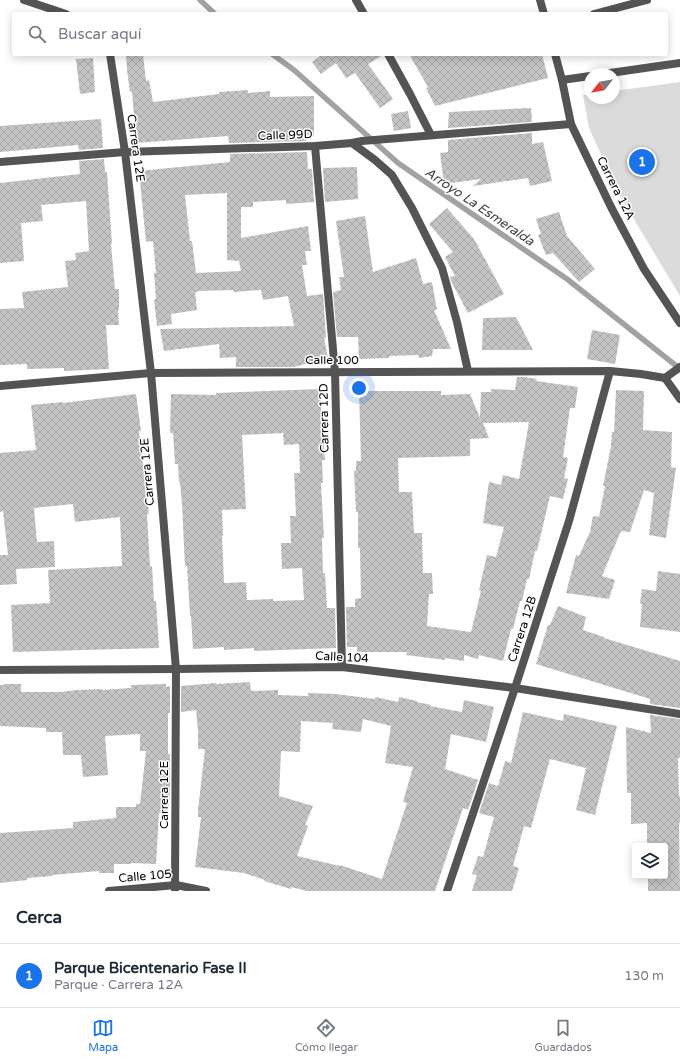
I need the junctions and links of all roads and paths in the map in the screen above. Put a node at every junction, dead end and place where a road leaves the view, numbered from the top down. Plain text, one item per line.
1 (24, 0) edge
2 (356, 0) edge
3 (540, 0) edge
4 (647, 0) edge
5 (60, 12) edge
6 (363, 12) edge
7 (543, 12) edge
8 (602, 12) edge
9 (110, 56) edge
10 (389, 56) edge
11 (556, 56) edge
12 (680, 62) edge
13 (620, 71) edge
14 (584, 77) edge
15 (562, 80) junction
16 (571, 124) junction
17 (431, 135) junction
18 (352, 143) junction
19 (315, 146) junction
20 (125, 152) junction
21 (0, 162) edge
22 (680, 323) edge
23 (680, 367) edge
24 (468, 371) junction
25 (610, 371) junction
26 (335, 372) junction
27 (151, 373) junction
28 (665, 378) junction
29 (0, 386) edge
30 (680, 399) edge
31 (342, 666) junction
32 (176, 669) junction
33 (0, 670) edge
34 (516, 688) junction
35 (680, 714) edge
36 (175, 888) edge
37 (109, 891) edge
38 (206, 891) edge
39 (447, 891) edge

1 - 5 street
2 - 6 street
3 - 7 street
4 - 8 street
9 - 20 street, Carrera 12E
10 - 17 street
11 - 15 street, Carrera 12A
12 - 13 street
14 - 15 street
15 - 16 street, Carrera 12A
16 - 17 street, Calle 99D
16 - 22 street, Carrera 12A
17 - 18 street, Calle 99D
18 - 19 street, Calle 99D
18 - 24 street
19 - 20 street, Calle 99D
19 - 26 street, Carrera 12D
20 - 21 street, Calle 99D
20 - 27 street, Carrera 12E
23 - 28 street
24 - 25 street, Calle 100
24 - 26 street, Calle 100
25 - 28 street, Calle 100
25 - 34 street, Carrera 12B
26 - 27 street, Calle 100
26 - 31 street, Carrera 12D
27 - 29 street, Calle 100
27 - 32 street, Carrera 12E
28 - 30 street
31 - 32 street, Calle 104
31 - 34 street, Calle 104
32 - 33 street, Calle 104
32 - 36 street, Carrera 12E
34 - 35 street, Calle 104
34 - 39 street, Carrera 12B
36 - 37 street, Calle 105
36 - 38 street, Calle 105

